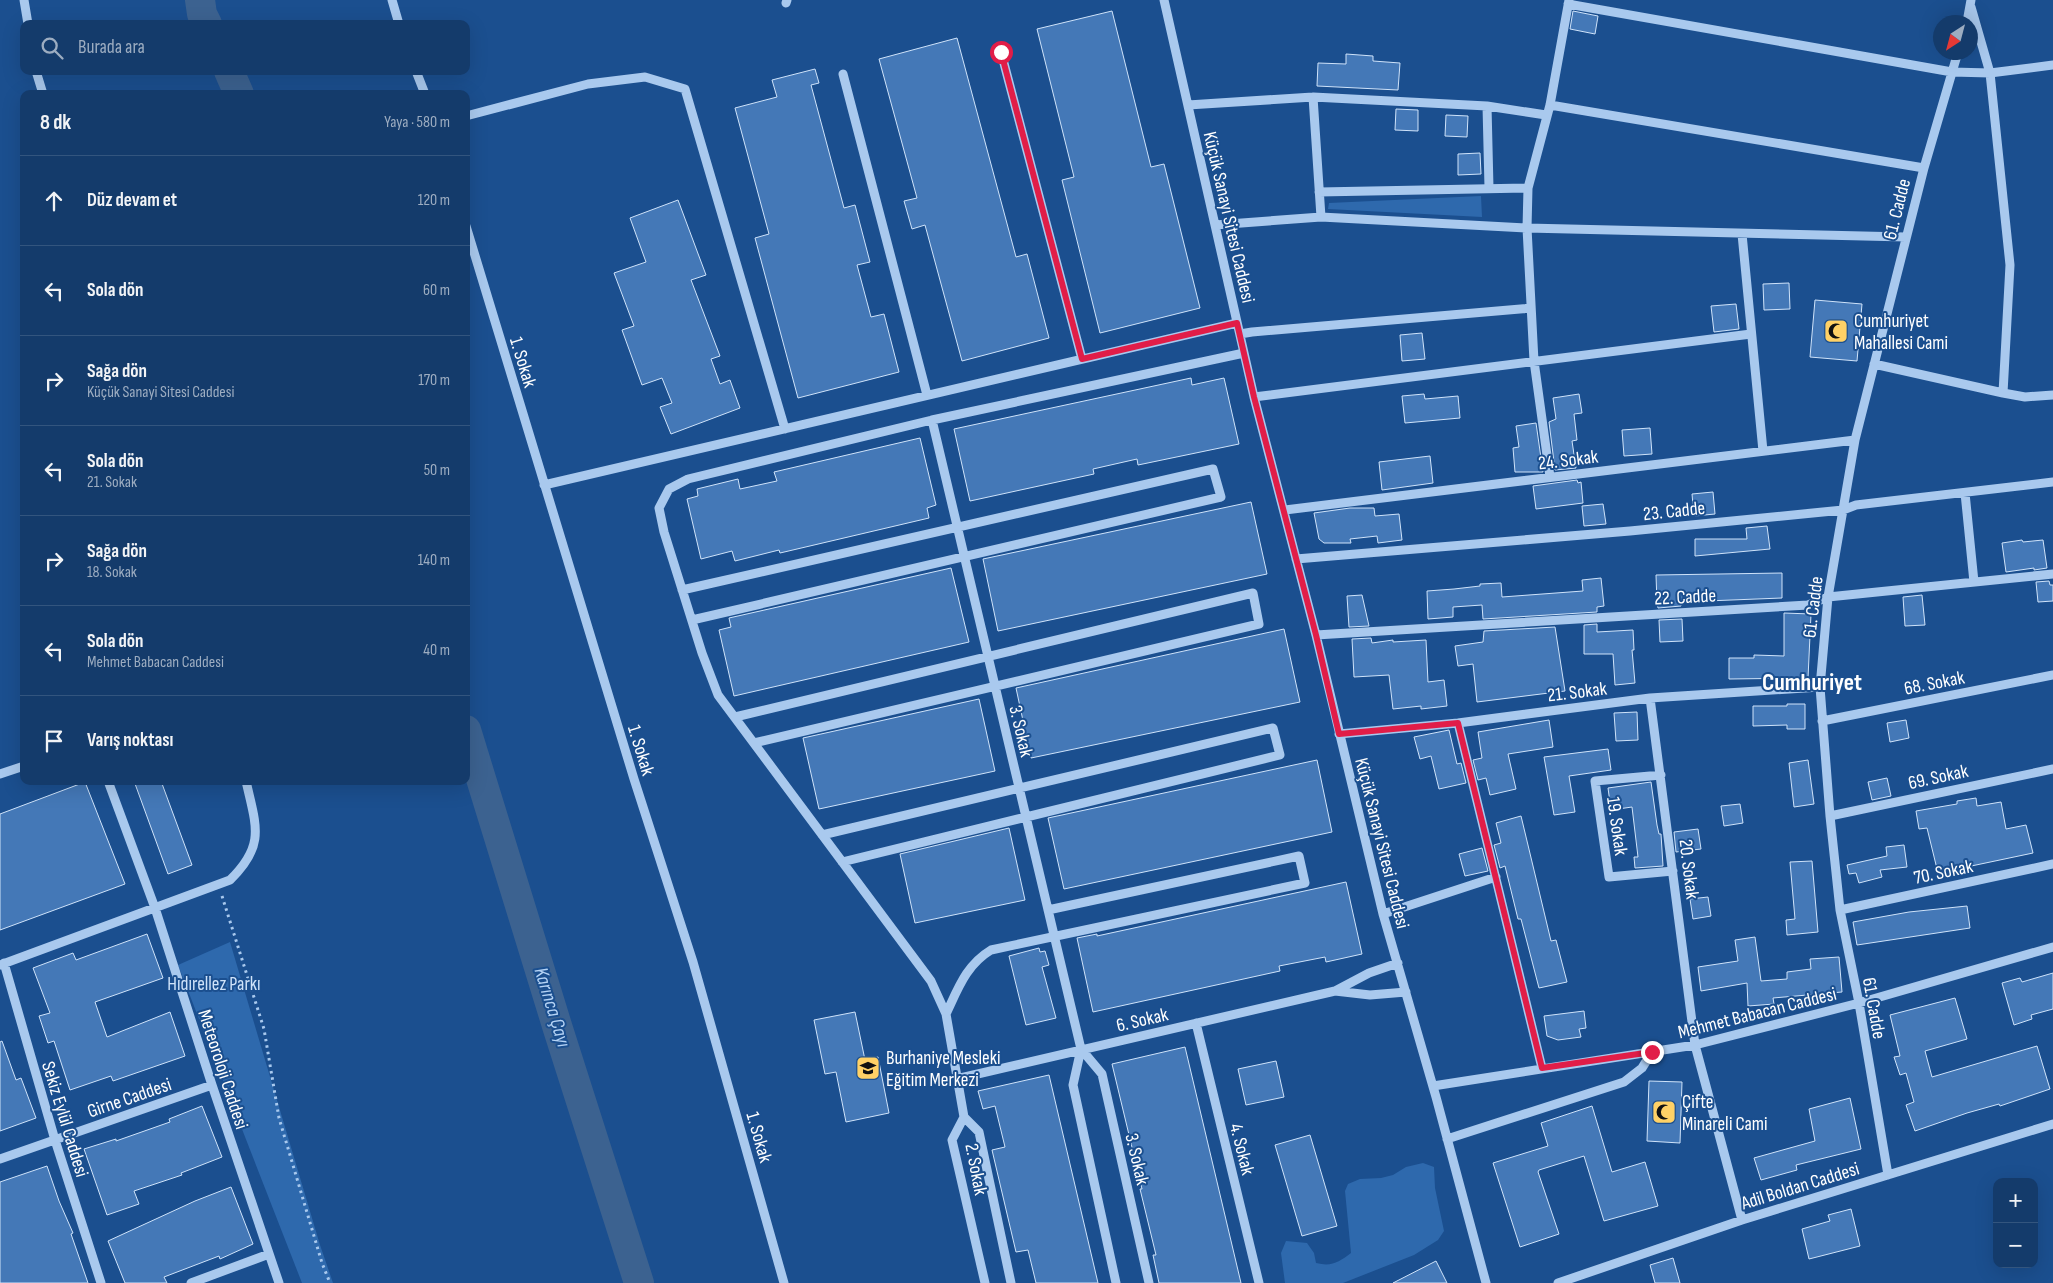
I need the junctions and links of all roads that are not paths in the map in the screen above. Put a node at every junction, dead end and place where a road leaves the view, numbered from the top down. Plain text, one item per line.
1 (24, 0) edge
2 (392, 0) edge
3 (1164, 0) edge
4 (1568, 2) edge
5 (1971, 3) edge
6 (27, 20) edge
7 (398, 20) edge
8 (1001, 52) dead end
9 (1956, 60) edge
10 (2053, 65) edge
11 (1952, 72) junction
12 (1990, 73) junction
13 (843, 74) dead end
14 (37, 75) edge
15 (418, 75) edge
16 (42, 90) edge
17 (423, 90) edge
18 (1313, 97) junction
19 (1188, 105) junction
20 (1550, 105) junction
21 (1487, 106) junction
22 (470, 115) edge
23 (1546, 115) junction
24 (1924, 168) junction
25 (1489, 188) junction
26 (1528, 188) junction
27 (1319, 192) junction
28 (1321, 217) junction
29 (1215, 225) junction
30 (1527, 228) junction
31 (1742, 234) junction
32 (1906, 237) junction
33 (470, 239) edge
34 (1531, 308) junction
35 (1237, 323) junction
36 (1240, 334) junction
37 (1752, 334) junction
38 (1244, 353) junction
39 (1082, 359) junction
40 (1534, 361) junction
41 (1874, 364) junction
42 (2003, 393) junction
43 (927, 395) junction
44 (2053, 395) edge
45 (1254, 397) junction
46 (932, 420) junction
47 (785, 429) junction
48 (1855, 440) junction
49 (1763, 451) junction
50 (1550, 477) junction
51 (2053, 482) edge
52 (544, 485) junction
53 (1965, 493) junction
54 (1285, 510) junction
55 (1843, 510) junction
56 (958, 527) junction
57 (965, 556) junction
58 (1296, 559) junction
59 (2053, 574) edge
60 (1974, 582) junction
61 (682, 590) junction
62 (1828, 597) junction
63 (692, 620) junction
64 (1316, 635) junction
65 (988, 657) junction
66 (2053, 674) edge
67 (995, 686) junction
68 (1820, 687) junction
69 (1650, 698) junction
70 (735, 717) junction
71 (1822, 721) junction
72 (1458, 723) junction
73 (1339, 734) junction
74 (754, 743) junction
75 (20, 767) edge
76 (2053, 769) edge
77 (0, 774) edge
78 (1661, 775) junction
79 (109, 785) edge
80 (247, 785) edge
81 (1019, 788) junction
82 (1830, 816) junction
83 (1026, 817) junction
84 (822, 834) junction
85 (842, 862) junction
86 (2053, 864) edge
87 (1674, 871) junction
88 (1496, 877) junction
89 (155, 908) junction
90 (1048, 910) junction
91 (1840, 910) junction
92 (1383, 914) junction
93 (1054, 937) junction
94 (2053, 947) edge
95 (1398, 963) junction
96 (2, 964) edge
97 (1335, 991) junction
98 (1406, 992) junction
99 (1858, 1003) junction
100 (946, 1014) junction
101 (1196, 1023) junction
102 (1696, 1045) junction
103 (1081, 1050) junction
104 (1652, 1052) junction
105 (1542, 1068) junction
106 (956, 1079) junction
107 (212, 1085) junction
108 (1433, 1086) junction
109 (964, 1117) junction
110 (2053, 1124) edge
111 (1447, 1139) junction
112 (55, 1140) junction
113 (0, 1159) edge
114 (1888, 1175) junction
115 (1742, 1220) junction
116 (269, 1254) junction
117 (101, 1283) edge
118 (191, 1283) edge
119 (279, 1283) edge
120 (784, 1283) edge
121 (985, 1283) edge
122 (1012, 1283) edge
123 (1116, 1283) edge
124 (1149, 1283) edge
125 (1259, 1283) edge
126 (1486, 1283) edge
127 (1558, 1283) edge

1 - 6 street
2 - 7 street
3 - 19 street, Küçük Sanayi Sitesi Caddesi
4 - 11 street
4 - 20 street
5 - 12 street
8 - 39 street
9 - 11 street, 61. Cadde
10 - 12 street
11 - 12 street
11 - 24 street, 61. Cadde
12 - 42 street
13 - 43 street
14 - 16 street
15 - 17 street
18 - 19 street
18 - 21 street
18 - 27 street
19 - 29 street, Küçük Sanayi Sitesi Caddesi
20 - 23 street
20 - 24 street
21 - 23 street
21 - 25 street
22 - 47 street
23 - 26 street
24 - 32 street, 61. Cadde
25 - 26 street
25 - 27 street
26 - 30 street
27 - 28 street
28 - 29 street
28 - 30 street
29 - 35 street, Küçük Sanayi Sitesi Caddesi
30 - 31 street
30 - 34 street
31 - 32 street
31 - 37 street
32 - 41 street, 61. Cadde
33 - 52 street, 1. Sokak
34 - 36 street
34 - 40 street
35 - 36 street, Küçük Sanayi Sitesi Caddesi
35 - 39 street
36 - 38 street, Küçük Sanayi Sitesi Caddesi
37 - 40 street
37 - 49 street
38 - 45 street, Küçük Sanayi Sitesi Caddesi
38 - 46 street
39 - 43 street
40 - 45 street
40 - 50 street
41 - 42 street
41 - 48 street, 61. Cadde
42 - 44 street
43 - 47 street
45 - 54 street, Küçük Sanayi Sitesi Caddesi
46 - 56 street, 3. Sokak
46 - 61 street
47 - 52 street
48 - 49 street, 24. Sokak
48 - 55 street, 61. Cadde
49 - 50 street, 24. Sokak
50 - 54 street, 24. Sokak
51 - 53 street, 23. Cadde
52 - 120 street, 1. Sokak
53 - 55 street, 23. Cadde
53 - 60 street
54 - 58 street, Küçük Sanayi Sitesi Caddesi
55 - 58 street, 23. Cadde
55 - 62 street, 61. Cadde
56 - 57 street, 3. Sokak
56 - 57 street
56 - 61 street
57 - 63 street
57 - 65 street, 3. Sokak
58 - 64 street, Küçük Sanayi Sitesi Caddesi
59 - 60 street, 22. Cadde
60 - 62 street, 22. Cadde
61 - 63 street
62 - 64 street, 22. Cadde
62 - 68 street, 61. Cadde
63 - 70 street
64 - 73 street, Küçük Sanayi Sitesi Caddesi
65 - 67 street, 3. Sokak
65 - 67 street
65 - 70 street
66 - 71 street, 68. Sokak
67 - 74 street
67 - 81 street, 3. Sokak
68 - 69 street, 21. Sokak
68 - 71 street, 61. Cadde
69 - 72 street, 21. Sokak
69 - 78 street, 20. Sokak
70 - 74 street
71 - 82 street, 61. Cadde
72 - 73 street, 21. Sokak
72 - 88 street
73 - 92 street, Küçük Sanayi Sitesi Caddesi
74 - 84 street
75 - 77 street
76 - 82 street, 69. Sokak
78 - 87 street, 20. Sokak
78 - 87 street, 19. Sokak
79 - 89 street, Meteoroloji Caddesi
80 - 89 street
81 - 83 street, 3. Sokak
81 - 83 street
81 - 84 street
82 - 91 street, 61. Cadde
83 - 85 street
83 - 90 street, 3. Sokak
84 - 85 street
85 - 100 street
86 - 91 street, 70. Sokak
87 - 102 street, 20. Sokak
88 - 92 street
88 - 105 street
89 - 96 street
89 - 107 street, Meteoroloji Caddesi
90 - 93 street, 3. Sokak
90 - 93 street
91 - 99 street, 61. Cadde
92 - 95 street, Küçük Sanayi Sitesi Caddesi
93 - 100 street
93 - 103 street, 3. Sokak
94 - 99 street, Mehmet Babacan Caddesi
95 - 97 street
95 - 98 street, Küçük Sanayi Sitesi Caddesi
96 - 112 street, Sekiz Eylül Caddesi
97 - 98 street
97 - 101 street, 6. Sokak
98 - 108 street, Küçük Sanayi Sitesi Caddesi
99 - 102 street, Mehmet Babacan Caddesi
99 - 114 street, 61. Cadde
100 - 106 street
101 - 103 street, 6. Sokak
101 - 125 street, 4. Sokak
102 - 104 street, Mehmet Babacan Caddesi
102 - 115 street, 20. Sokak
103 - 106 street, 6. Sokak
103 - 123 street, 3. Sokak
103 - 124 street, 3. Sokak
104 - 105 street, Mehmet Babacan Caddesi
104 - 111 street
105 - 108 street, Mehmet Babacan Caddesi
106 - 109 street
107 - 112 street, Girne Caddesi
107 - 116 street, Meteoroloji Caddesi
108 - 111 street, Küçük Sanayi Sitesi Caddesi
109 - 121 street, 2. Sokak
109 - 122 street, 2. Sokak
110 - 114 street, Adil Boldan Caddesi
111 - 126 street, Küçük Sanayi Sitesi Caddesi
112 - 113 street, Girne Caddesi
112 - 117 street, Sekiz Eylül Caddesi
114 - 115 street, Adil Boldan Caddesi
115 - 127 street, Adil Boldan Caddesi
116 - 118 street
116 - 119 street, Meteoroloji Caddesi

